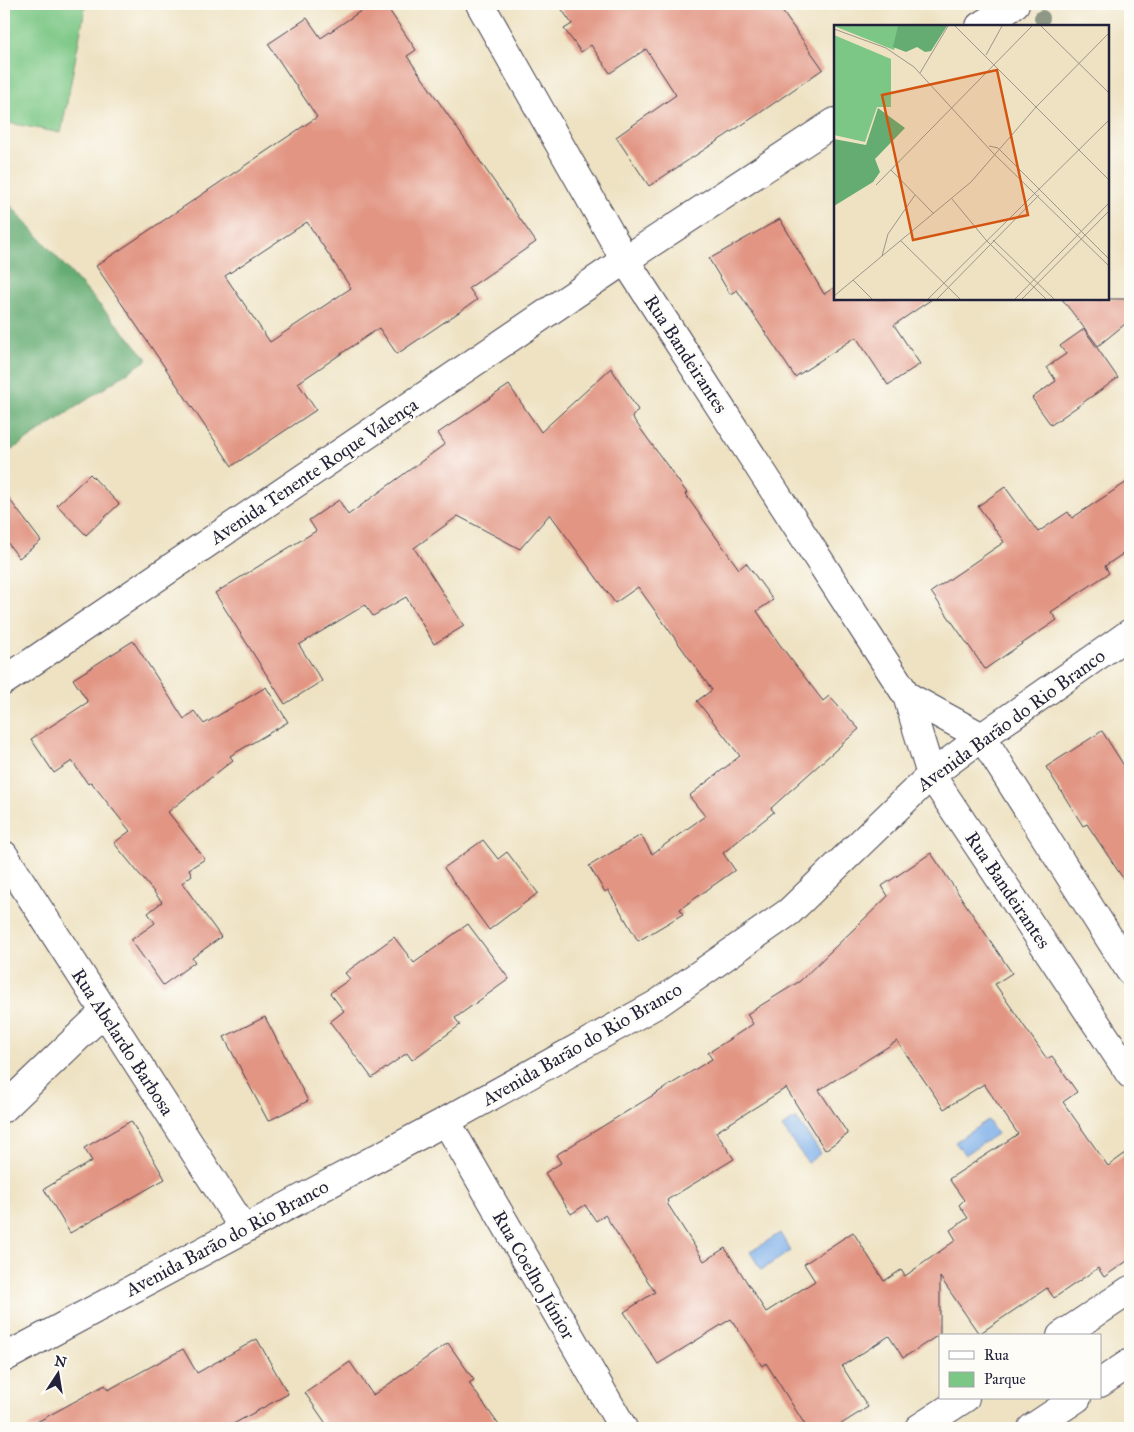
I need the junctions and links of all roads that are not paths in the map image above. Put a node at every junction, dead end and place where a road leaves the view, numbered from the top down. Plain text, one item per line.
1 (480, 4) edge
2 (1015, 4) edge
3 (982, 25) edge
4 (834, 123) edge
5 (625, 260) junction
6 (1130, 633) edge
7 (4, 681) edge
8 (907, 696) junction
9 (982, 737) junction
10 (931, 775) junction
11 (4, 855) edge
12 (1130, 971) edge
13 (104, 1012) junction
14 (1130, 1074) edge
15 (4, 1108) edge
16 (446, 1121) junction
17 (244, 1229) junction
18 (1130, 1290) edge
19 (1063, 1334) edge
20 (4, 1358) edge
21 (1130, 1363) edge
22 (1102, 1382) edge
23 (962, 1400) edge
24 (1074, 1400) edge
25 (623, 1428) edge
26 (919, 1428) edge
27 (1032, 1428) edge

1 - 5 street, Rua Bandeirantes
2 - 3 street
4 - 5 street, Avenida Tenente Roque Valença
5 - 7 street, Avenida Tenente Roque Valença
5 - 8 street, Rua Bandeirantes
6 - 9 street, Avenida Barão do Rio Branco
8 - 9 street, Rua Bandeirantes
8 - 10 street, Rua Bandeirantes
9 - 10 street, Avenida Barão do Rio Branco
9 - 12 street, Rua Bandeirantes
10 - 14 street, Rua Bandeirantes
10 - 16 street, Avenida Barão do Rio Branco
11 - 13 street, Rua Abelardo Barbosa
13 - 15 street
13 - 17 street, Rua Abelardo Barbosa
16 - 17 street, Avenida Barão do Rio Branco
16 - 25 street, Rua Coelho Júnior
17 - 20 street, Avenida Barão do Rio Branco
18 - 19 street
21 - 22 street
23 - 26 street
24 - 27 street

